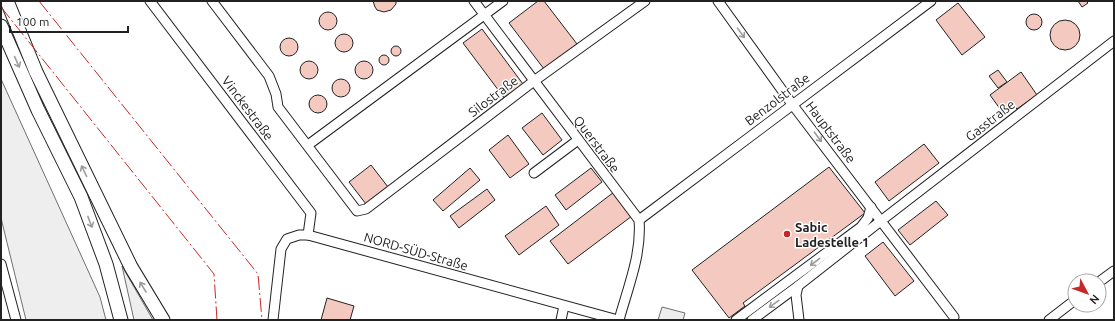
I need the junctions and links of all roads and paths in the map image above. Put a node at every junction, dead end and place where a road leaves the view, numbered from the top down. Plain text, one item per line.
1 (7, 1) edge
2 (150, 1) edge
3 (212, 1) edge
4 (474, 1) edge
5 (503, 1) edge
6 (645, 1) edge
7 (718, 1) edge
8 (931, 1) edge
9 (484, 14) junction
10 (1, 26) edge
11 (1114, 41) edge
12 (534, 81) junction
13 (792, 104) junction
14 (578, 140) junction
15 (308, 146) junction
16 (534, 173) dead end
17 (871, 207) junction
18 (639, 220) junction
19 (882, 220) junction
20 (308, 235) junction
21 (1, 264) edge
22 (798, 286) junction
23 (564, 306) junction
24 (1067, 306) edge
25 (954, 317) dead end
26 (16, 320) edge
27 (121, 320) edge
28 (163, 320) edge
29 (273, 320) edge
30 (561, 320) edge
31 (618, 320) edge
32 (736, 320) edge
33 (752, 320) edge
34 (799, 320) edge
35 (1049, 320) edge

28 -> 1 highway
2 - 20 street, Vinckestraße
3 - 15 street
4 - 9 street, Querstraße
5 - 9 street
6 - 12 street, Silostraße
7 -> 13 street, Hauptstraße
8 - 13 street, Benzolstraße
9 - 12 street, Querstraße
9 - 15 street
10 -> 27 highway
11 - 19 street, Gasstraße
12 - 14 street, Querstraße
12 - 15 street, Silostraße
13 -> 17 street, Hauptstraße
13 - 18 street, Benzolstraße
14 - 16 street
14 - 18 street, Querstraße
17 - 19 street, Hauptstraße
17 -> 32 street
18 - 31 street
19 - 22 street, Gasstraße
19 - 25 street, Hauptstraße
20 - 23 street, NORD-SÜD-Straße
20 - 29 street, NORD-SÜD-Straße
21 - 26 street
22 -> 33 street, Gasstraße
22 - 34 street
23 - 30 street
23 - 31 street, NORD-SÜD-Straße
24 - 35 street

